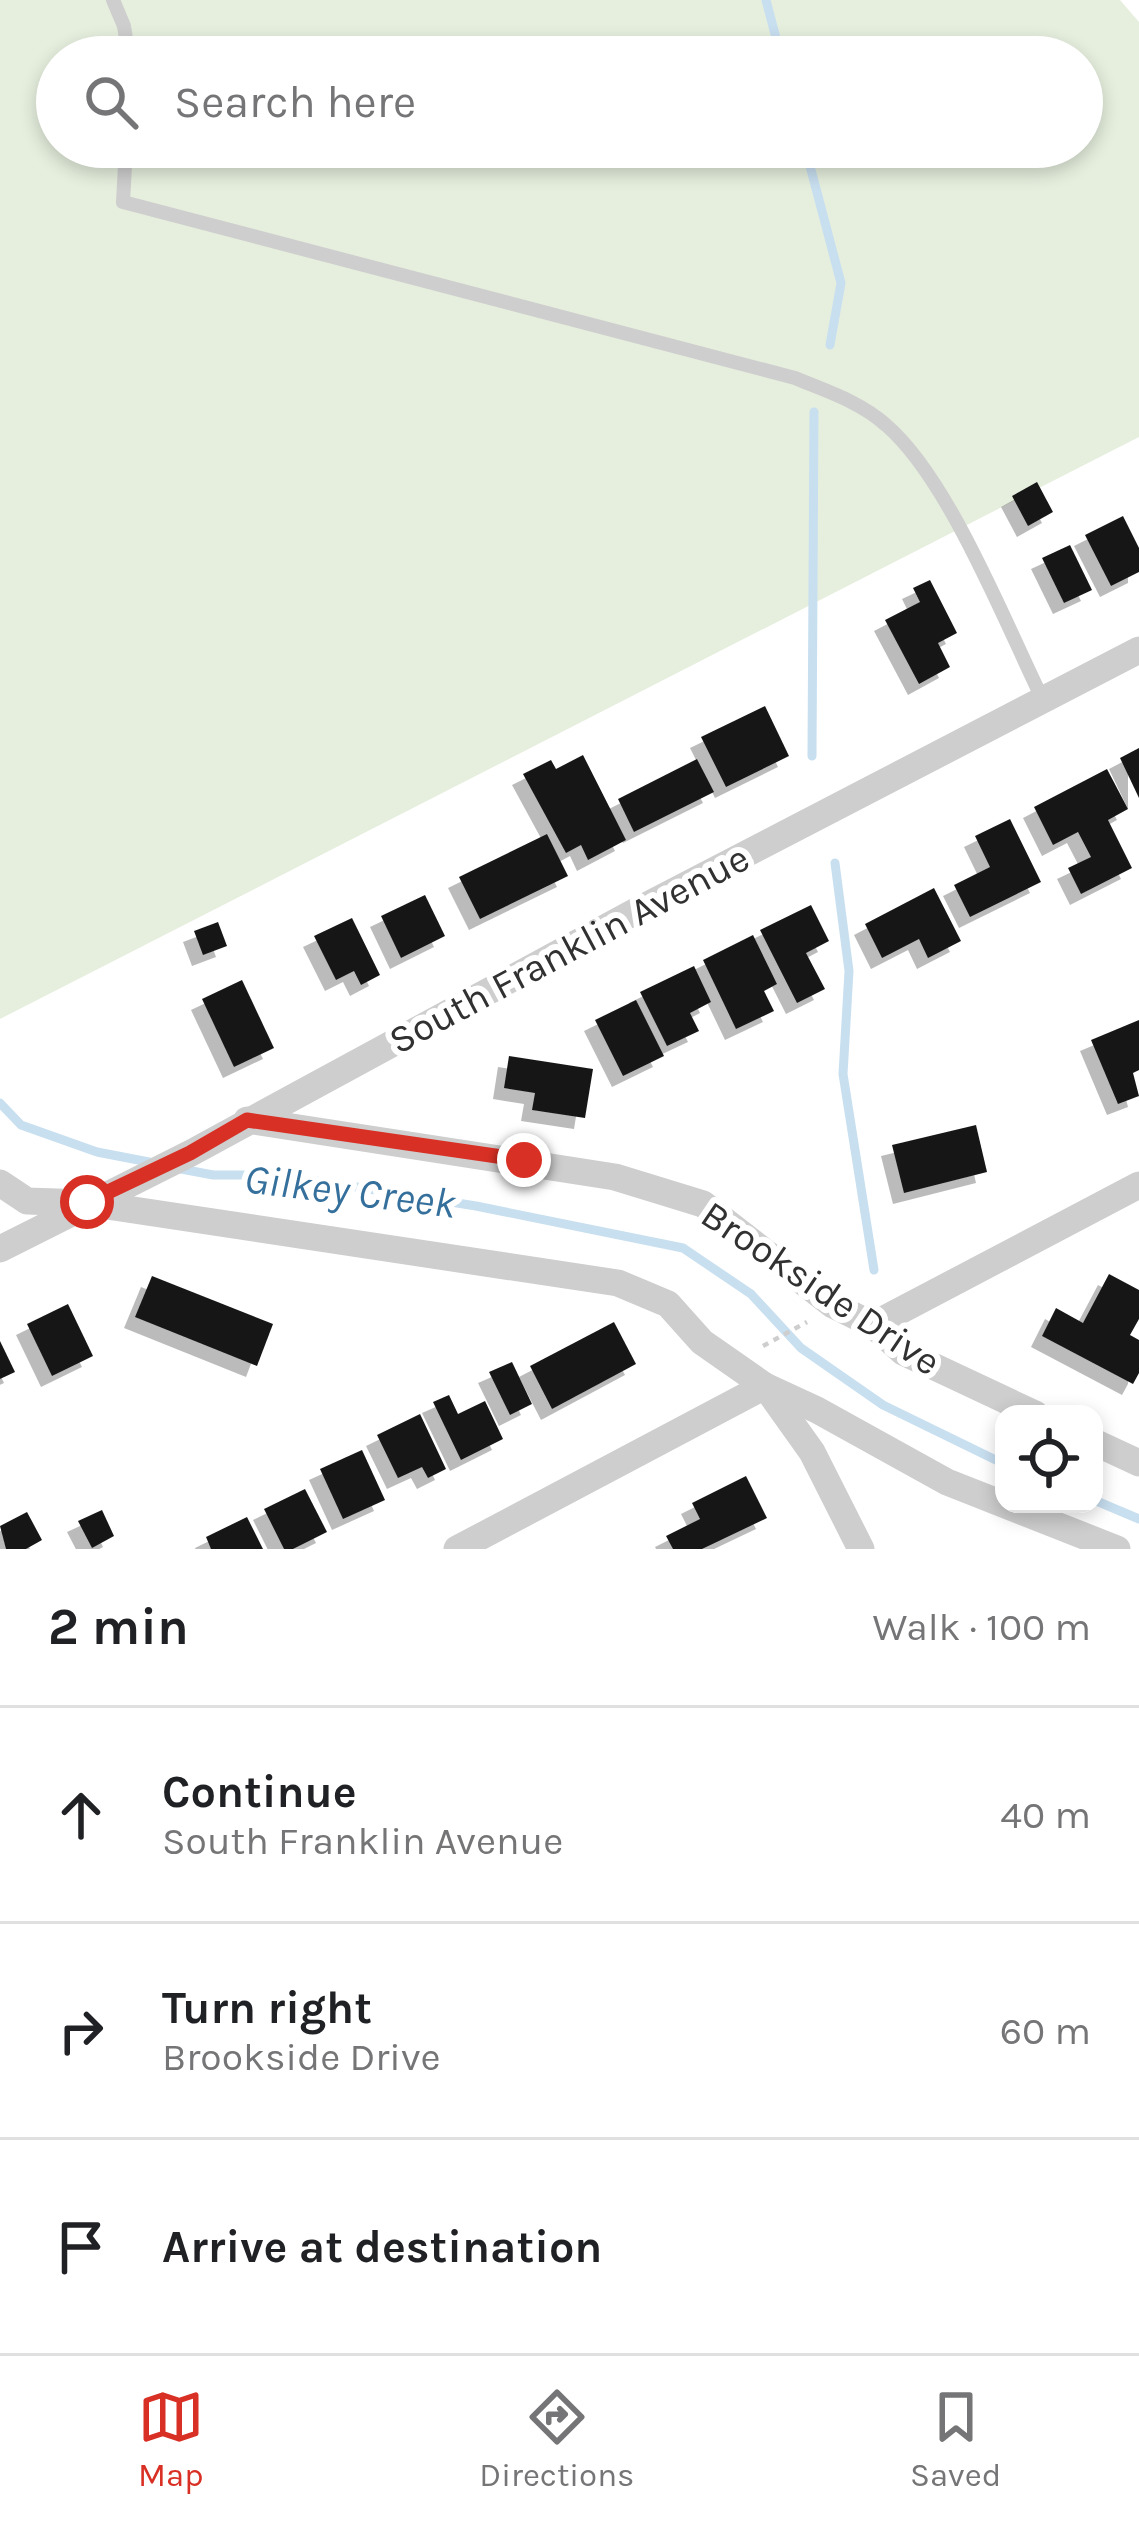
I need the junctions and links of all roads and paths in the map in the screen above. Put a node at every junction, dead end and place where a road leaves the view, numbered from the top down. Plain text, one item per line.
1 (113, 0) edge
2 (126, 36) edge
3 (125, 168) edge
4 (1139, 650) edge
5 (1043, 701) junction
6 (247, 1120) junction
7 (0, 1183) edge
8 (1139, 1185) edge
9 (87, 1202) junction
10 (0, 1249) edge
11 (804, 1324) dead end
12 (873, 1324) junction
13 (763, 1346) dead end
14 (765, 1386) junction
15 (1016, 1405) edge
16 (1103, 1446) edge
17 (1139, 1463) edge
18 (457, 1549) edge
19 (861, 1549) edge
20 (1117, 1549) edge

1 - 2 lane
3 - 5 lane
4 - 5 street, South Franklin Avenue
5 - 6 street, South Franklin Avenue
6 - 9 street, South Franklin Avenue
6 - 12 street, Brookside Drive
7 - 9 street
8 - 12 street
9 - 10 street, South Franklin Avenue
9 - 14 street
11 - 13 path
12 - 15 street, Brookside Drive
14 - 18 street
14 - 19 street
14 - 20 street
16 - 17 street

